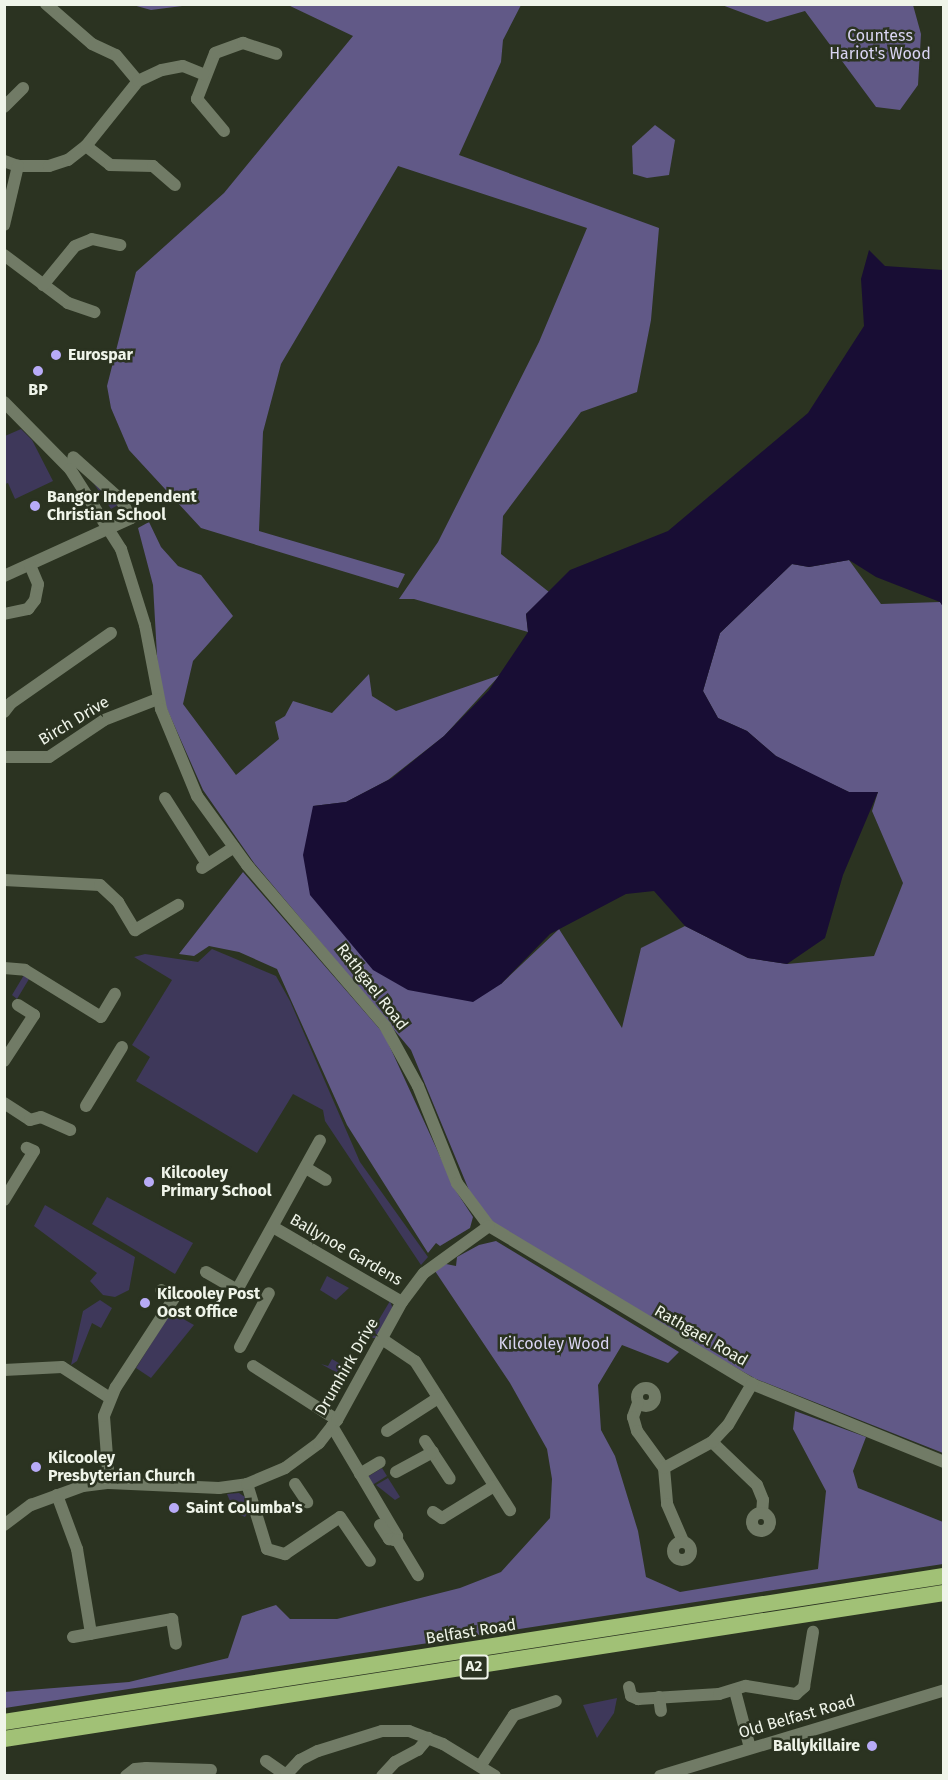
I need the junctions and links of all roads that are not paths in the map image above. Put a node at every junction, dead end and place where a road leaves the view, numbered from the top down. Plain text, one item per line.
1 (46, 4) edge
2 (276, 54) dead end
3 (203, 74) junction
4 (138, 81) junction
5 (24, 86) dead end
6 (4, 107) edge
7 (225, 132) dead end
8 (86, 146) junction
9 (4, 161) edge
10 (18, 166) junction
11 (168, 183) dead end
12 (4, 225) edge
13 (120, 245) dead end
14 (4, 255) edge
15 (43, 285) junction
16 (90, 306) dead end
17 (4, 402) edge
18 (74, 457) dead end
19 (111, 530) junction
20 (30, 566) junction
21 (4, 576) edge
22 (4, 614) edge
23 (103, 634) dead end
24 (158, 699) junction
25 (4, 712) edge
26 (4, 757) edge
27 (165, 798) dead end
28 (234, 847) junction
29 (4, 880) edge
30 (178, 905) dead end
31 (4, 968) edge
32 (115, 994) dead end
33 (18, 1005) dead end
34 (122, 1047) dead end
35 (4, 1061) edge
36 (4, 1103) edge
37 (86, 1106) dead end
38 (70, 1130) dead end
39 (320, 1140) dead end
40 (27, 1148) dead end
41 (306, 1168) junction
42 (326, 1180) dead end
43 (4, 1200) edge
44 (489, 1226) junction
45 (273, 1227) junction
46 (206, 1272) dead end
47 (162, 1290) dead end
48 (269, 1293) dead end
49 (402, 1302) junction
50 (382, 1339) junction
51 (240, 1347) dead end
52 (253, 1366) dead end
53 (4, 1370) edge
54 (752, 1384) junction
55 (110, 1398) junction
56 (438, 1398) junction
57 (639, 1403) dead end
58 (334, 1423) junction
59 (387, 1431) dead end
60 (425, 1441) dead end
61 (712, 1442) junction
62 (433, 1452) junction
63 (380, 1462) dead end
64 (944, 1462) edge
65 (664, 1468) junction
66 (396, 1472) dead end
67 (360, 1474) junction
68 (450, 1479) dead end
69 (109, 1483) junction
70 (247, 1484) junction
71 (295, 1484) dead end
72 (494, 1486) junction
73 (57, 1495) junction
74 (307, 1502) dead end
75 (510, 1510) dead end
76 (433, 1512) dead end
77 (762, 1513) dead end
78 (380, 1525) dead end
79 (4, 1526) edge
80 (394, 1540) junction
81 (683, 1541) dead end
82 (370, 1561) dead end
83 (418, 1575) dead end
84 (944, 1576) edge
85 (944, 1593) edge
86 (813, 1632) dead end
87 (91, 1634) junction
88 (73, 1637) dead end
89 (176, 1644) dead end
90 (629, 1687) dead end
91 (944, 1690) edge
92 (735, 1691) junction
93 (659, 1697) junction
94 (556, 1701) dead end
95 (661, 1712) dead end
96 (4, 1722) edge
97 (428, 1738) junction
98 (4, 1739) edge
99 (750, 1748) junction
100 (266, 1761) dead end
101 (481, 1765) junction
102 (203, 1772) edge
103 (126, 1776) edge
104 (382, 1776) edge
105 (495, 1776) edge
106 (660, 1776) edge

1 - 4 street
2 - 3 street
3 - 4 street
3 - 7 street
4 - 8 street
5 - 6 street
8 - 10 street
8 - 11 street
9 - 10 street
10 - 12 street
13 - 15 street
14 - 15 street
15 - 16 street
17 - 19 street, Rathgael Road
18 - 19 street
19 - 20 street
19 - 24 street, Rathgael Road
20 - 21 street
20 - 22 street
23 - 25 street
24 - 26 street, Birch Drive
24 - 28 street, Rathgael Road
27 - 28 street
28 - 44 street, Rathgael Road
29 - 30 street
31 - 32 street
33 - 35 street
34 - 37 street
36 - 38 street
39 - 41 street, Ballynoe Gardens
40 - 43 street
41 - 42 street
41 - 45 street, Ballynoe Gardens
44 - 49 street, Drumhirk Drive
44 - 54 street, Rathgael Road
45 - 46 street, Ballynoe Gardens
45 - 49 street, Ballynoe Gardens
47 - 55 street
48 - 51 street
49 - 50 street, Drumhirk Drive
50 - 56 street
50 - 58 street, Drumhirk Drive
52 - 58 street
53 - 55 street
54 - 61 street
54 - 64 street, Rathgael Road
55 - 69 street
56 - 59 street
56 - 72 street
57 - 65 street
58 - 67 street
58 - 70 street, Drumhirk Drive
60 - 62 street
61 - 65 street
61 - 77 street
62 - 66 street
62 - 68 street
63 - 67 street
65 - 81 street
67 - 80 street
69 - 70 street, Drumhirk Drive
69 - 73 street, Drumhirk Drive
70 - 82 street
71 - 74 street
72 - 75 street
72 - 76 street
73 - 79 street, Drumhirk Drive
73 - 87 street
78 - 80 street
80 - 83 street
84 - 96 highway, Belfast Road / A2
85 - 98 highway, A2
86 - 92 street
87 - 88 street
87 - 89 street
90 - 93 street
91 - 99 street, Old Belfast Road
92 - 93 street
92 - 99 street
93 - 95 street
94 - 101 street
97 - 100 street
97 - 101 street
97 - 104 street
99 - 106 street, Old Belfast Road
101 - 105 street
102 - 103 street

